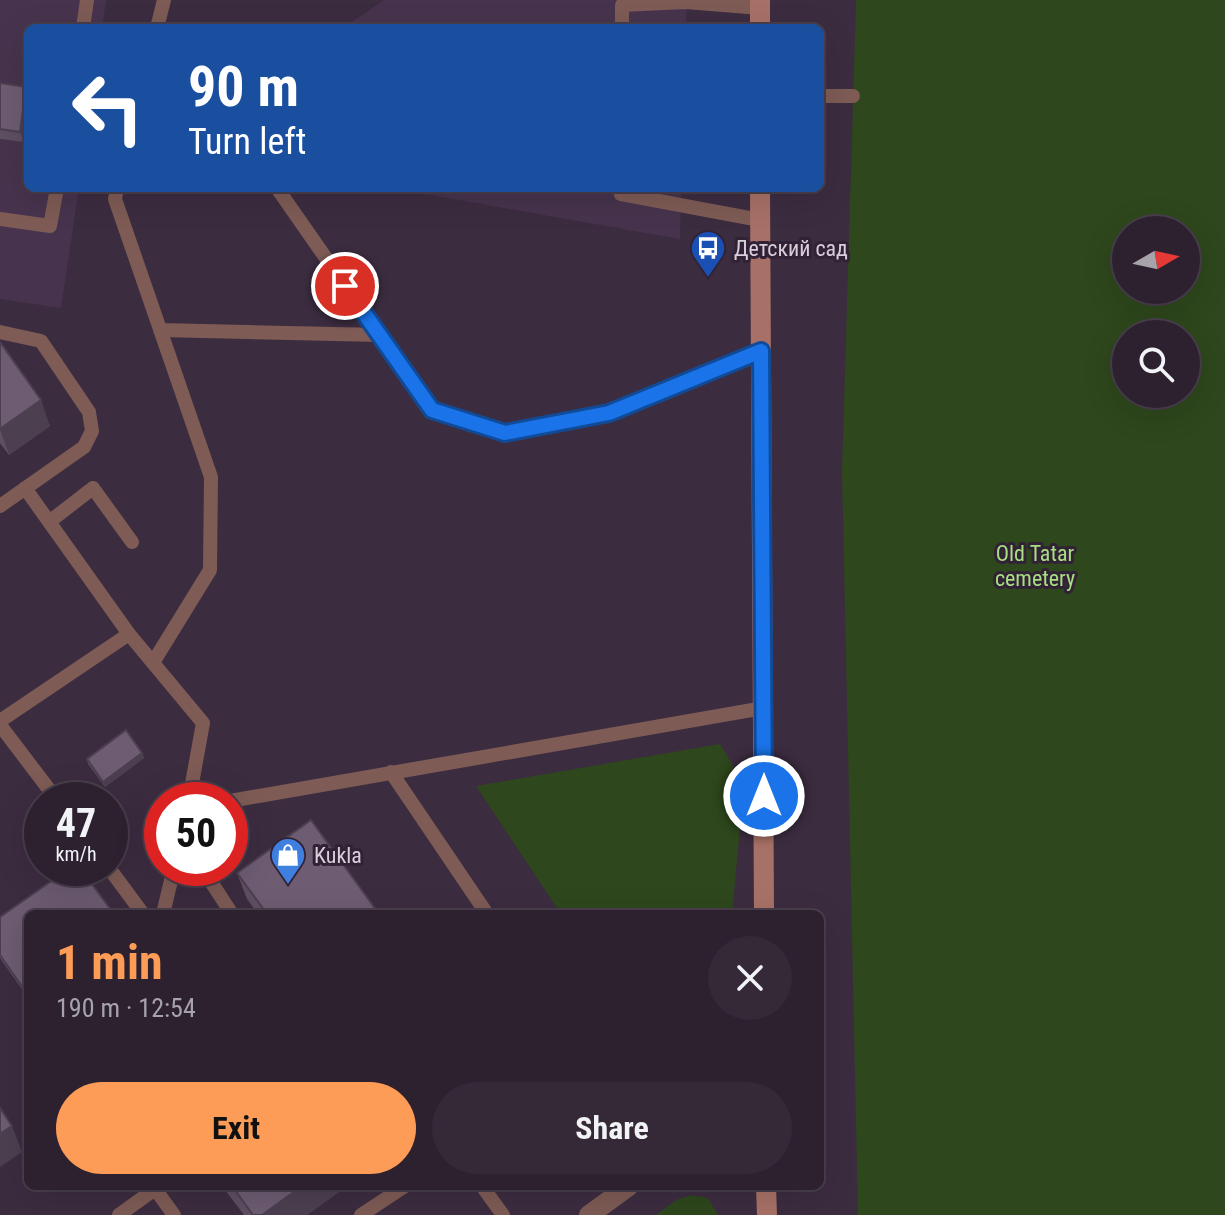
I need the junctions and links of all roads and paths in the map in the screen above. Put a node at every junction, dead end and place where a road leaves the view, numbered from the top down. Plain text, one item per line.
1 (87, 0) edge
2 (164, 0) edge
3 (760, 12) edge
4 (84, 24) edge
5 (160, 24) edge
6 (622, 24) edge
7 (824, 96) edge
8 (853, 96) dead end
9 (56, 192) edge
10 (116, 192) edge
11 (280, 192) edge
12 (621, 192) edge
13 (760, 192) edge
14 (0, 219) edge
15 (760, 220) junction
16 (160, 330) junction
17 (0, 332) edge
18 (380, 335) junction
19 (761, 351) junction
20 (25, 488) junction
21 (0, 506) edge
22 (49, 522) junction
23 (132, 542) dead end
24 (129, 634) junction
25 (154, 661) junction
26 (764, 708) junction
27 (0, 723) edge
28 (391, 772) junction
29 (44, 782) edge
30 (192, 782) edge
31 (248, 798) edge
32 (122, 886) edge
33 (170, 886) edge
34 (214, 886) edge
35 (140, 910) edge
36 (164, 910) edge
37 (229, 910) edge
38 (484, 910) edge
39 (764, 910) edge
40 (151, 1190) edge
41 (155, 1190) edge
42 (399, 1190) edge
43 (485, 1190) edge
44 (623, 1190) edge
45 (766, 1190) edge
46 (119, 1215) edge
47 (174, 1215) edge
48 (361, 1215) edge
49 (503, 1215) edge
50 (589, 1215) edge
51 (767, 1215) edge

1 - 4 lane
2 - 5 lane
3 - 6 lane
7 - 8 lane
9 - 14 lane
10 - 16 lane
11 - 18 lane
12 - 15 lane
13 - 15 main road
15 - 19 main road
16 - 18 lane
16 - 25 lane
17 - 20 lane
18 - 19 lane
19 - 26 main road
20 - 21 lane
20 - 22 lane
22 - 23 lane
22 - 24 lane
24 - 25 lane
24 - 27 lane
25 - 30 lane
26 - 28 lane
26 - 39 main road
27 - 29 lane
28 - 31 lane
28 - 38 lane
32 - 35 lane
33 - 36 lane
34 - 37 lane
40 - 46 lane
41 - 47 lane
42 - 48 lane
43 - 49 lane
44 - 50 street
45 - 51 main road

